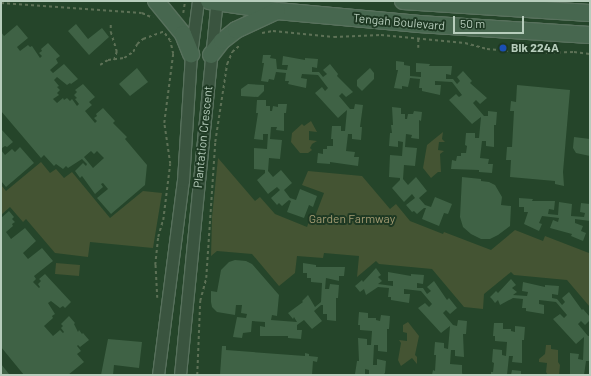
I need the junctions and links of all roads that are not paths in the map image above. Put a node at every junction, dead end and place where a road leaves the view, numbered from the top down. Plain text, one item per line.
1 (156, 1) edge
2 (198, 1) edge
3 (214, 1) edge
4 (403, 1) edge
5 (277, 11) junction
6 (590, 13) edge
7 (590, 35) edge
8 (191, 54) junction
9 (211, 55) junction
10 (172, 269) junction
11 (189, 274) junction
12 (158, 375) edge
13 (180, 375) edge

1 - 8 main road
2 - 8 street, Plantation Crescent
3 - 5 main road, Tengah Boulevard
3 - 9 street, Plantation Crescent
4 - 6 main road, Tengah Boulevard
5 - 7 main road, Tengah Boulevard
5 - 9 main road
8 - 10 street, Plantation Crescent
9 - 11 street, Plantation Crescent
10 - 11 street
10 - 12 street, Plantation Crescent
11 - 13 street, Plantation Crescent

